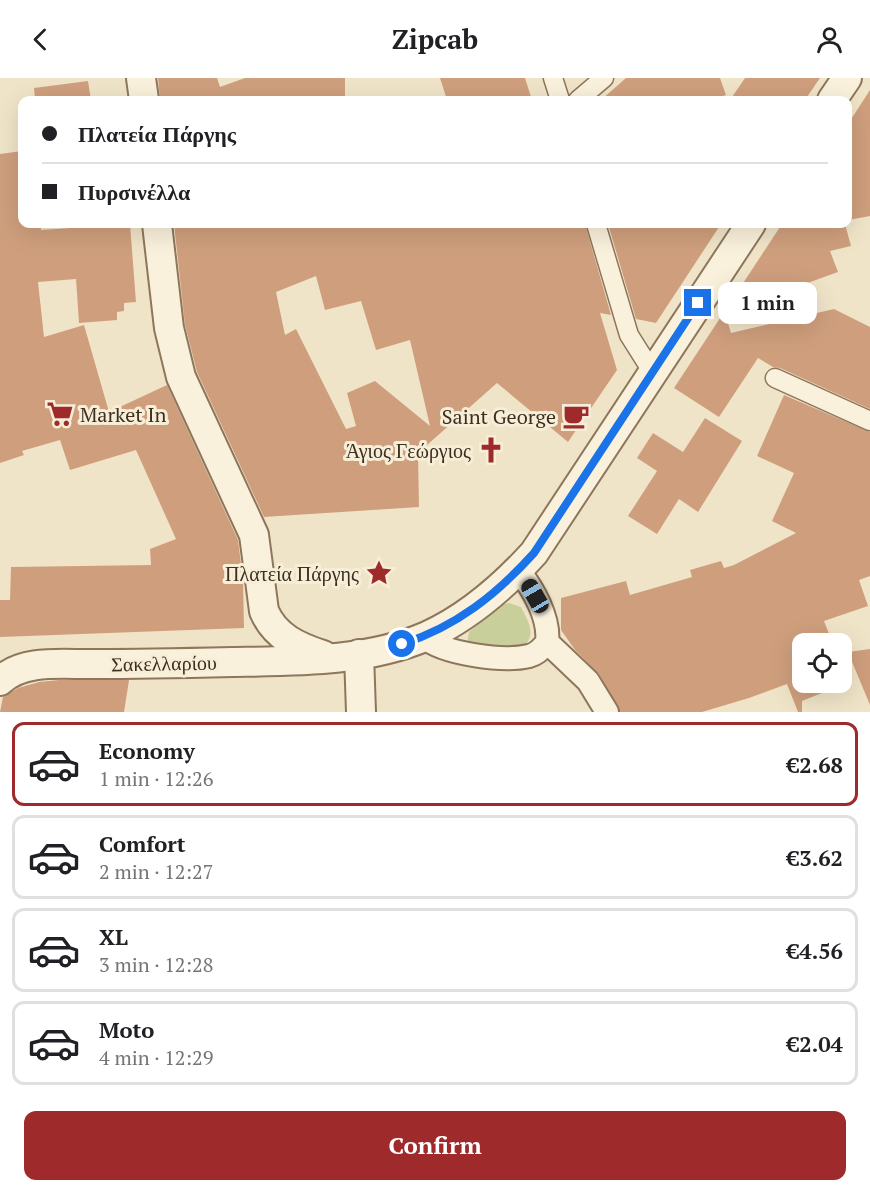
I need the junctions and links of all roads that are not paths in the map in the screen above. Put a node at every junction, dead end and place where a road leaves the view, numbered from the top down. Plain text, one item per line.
1 (141, 78) edge
2 (553, 78) edge
3 (604, 78) edge
4 (847, 78) edge
5 (143, 96) edge
6 (559, 96) edge
7 (583, 96) edge
8 (835, 96) edge
9 (157, 228) edge
10 (597, 228) edge
11 (748, 228) edge
12 (652, 373) junction
13 (775, 378) dead end
14 (870, 422) edge
15 (519, 571) junction
16 (424, 637) junction
17 (547, 642) junction
18 (359, 654) junction
19 (332, 658) junction
20 (0, 681) edge
21 (361, 712) edge
22 (607, 712) edge

1 - 5 street
2 - 6 street
3 - 7 street
4 - 8 street
9 - 19 street
10 - 12 street
11 - 12 street
12 - 15 street
13 - 14 street
15 - 16 street
15 - 17 street
16 - 17 street
16 - 18 street
17 - 22 street
18 - 19 street
18 - 21 street
19 - 20 street, Σακελλαρίου

